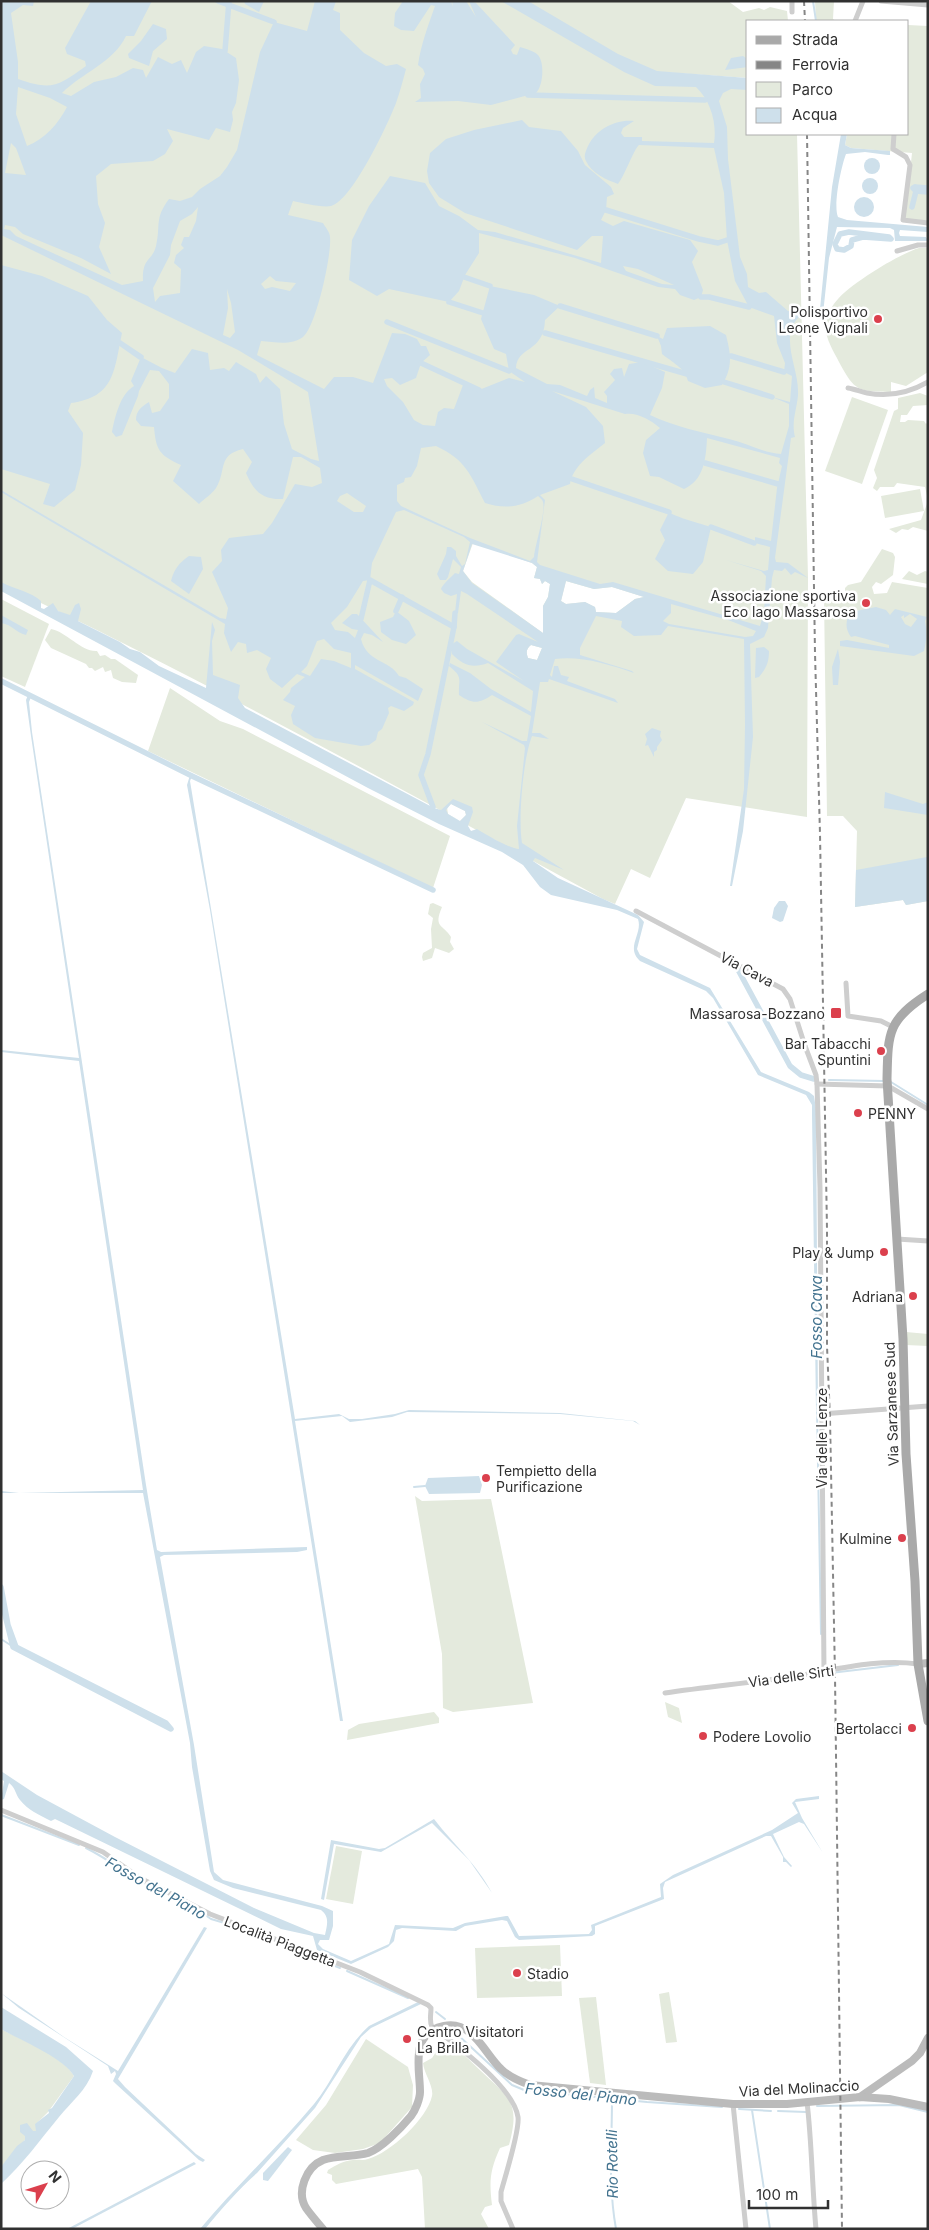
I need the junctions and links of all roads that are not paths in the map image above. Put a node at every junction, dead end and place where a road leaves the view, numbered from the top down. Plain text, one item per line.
1 (792, 1) edge
2 (863, 1) edge
3 (881, 1) edge
4 (928, 5) edge
5 (792, 12) dead end
6 (855, 20) edge
7 (894, 135) edge
8 (928, 223) edge
9 (928, 245) edge
10 (897, 252) dead end
11 (928, 382) edge
12 (848, 388) dead end
13 (636, 911) dead end
14 (846, 983) dead end
15 (928, 994) edge
16 (893, 1027) junction
17 (888, 1083) junction
18 (817, 1084) junction
19 (928, 1109) edge
20 (897, 1239) junction
21 (928, 1241) edge
22 (928, 1406) edge
23 (905, 1408) junction
24 (822, 1414) junction
25 (928, 1663) edge
26 (918, 1664) junction
27 (822, 1672) junction
28 (665, 1693) dead end
29 (928, 1721) edge
30 (1, 1810) edge
31 (433, 2030) junction
32 (928, 2038) edge
33 (877, 2085) junction
34 (860, 2097) junction
35 (879, 2099) junction
36 (807, 2102) junction
37 (733, 2104) junction
38 (928, 2107) edge
39 (323, 2229) edge
40 (513, 2229) edge
41 (746, 2229) edge
42 (816, 2229) edge

1 - 5 street
2 - 6 street
3 - 4 street
7 - 8 street
9 - 10 street
11 - 12 street
13 - 18 street, Via Cava
14 - 16 street
15 - 16 main road
16 - 17 main road, Via Sarzanese Sud
17 - 18 street
17 - 19 street
17 - 20 main road, Via Sarzanese Sud
18 - 24 street, Via delle Lenze
20 - 21 street
20 - 23 main road, Via Sarzanese Sud
22 - 23 street
23 - 24 street
23 - 26 main road, Via Sarzanese Sud
24 - 27 street, Via delle Lenze
25 - 26 street
26 - 27 street, Via delle Sirti
26 - 29 main road, Via Sarzanese Sud
27 - 28 street, Via delle Sirti
30 - 31 street, Località Piaggetta
31 - 37 street, Via del Molinaccio
31 - 39 street
31 - 40 street
32 - 33 street
33 - 34 street
33 - 35 street
34 - 35 street, Via del Molinaccio
34 - 36 street, Via del Molinaccio
35 - 38 street, Via del Molinaccio
36 - 37 street, Via del Molinaccio
36 - 42 street
37 - 41 street

